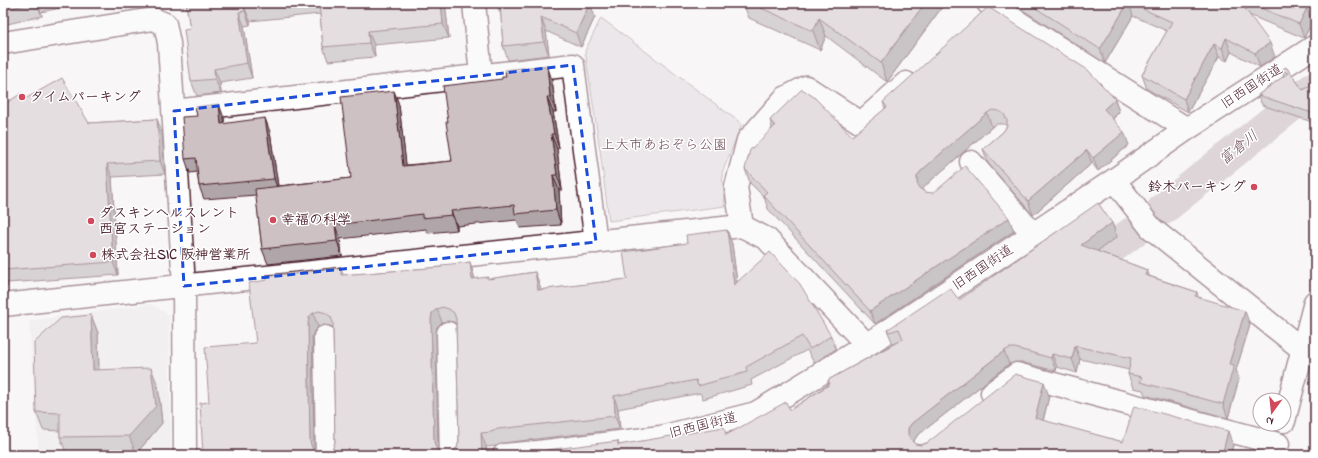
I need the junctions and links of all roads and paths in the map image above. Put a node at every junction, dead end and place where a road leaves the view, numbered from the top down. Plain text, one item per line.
1 (474, 3) edge
2 (1300, 3) edge
3 (990, 4) edge
4 (1315, 10) edge
5 (974, 21) edge
6 (3, 43) edge
7 (1315, 46) edge
8 (918, 72) edge
9 (481, 75) junction
10 (174, 111) junction
11 (1187, 129) junction
12 (988, 146) edge
13 (1114, 180) junction
14 (742, 226) junction
15 (1033, 234) junction
16 (596, 242) junction
17 (184, 286) junction
18 (1315, 302) edge
19 (3, 305) edge
20 (448, 333) dead end
21 (325, 337) dead end
22 (867, 345) junction
23 (1309, 352) edge
24 (974, 407) edge
25 (1280, 436) edge
26 (536, 454) edge
27 (185, 455) edge
28 (327, 455) edge
29 (451, 455) edge
30 (504, 455) edge

1 - 9 street
2 - 4 street
3 - 5 street
3 - 11 street
6 - 10 street
7 - 11 street, 旧西国街道
8 - 14 street
9 - 10 street
9 - 16 street
10 - 17 street
11 - 13 street, 旧西国街道
12 - 15 street
13 - 15 street, 旧西国街道
13 - 23 street
14 - 16 street
14 - 22 street
15 - 22 street, 旧西国街道
16 - 17 street
17 - 19 street
17 - 27 street
18 - 23 street
20 - 29 street
21 - 28 street
22 - 26 street, 旧西国街道
23 - 25 street
24 - 25 street
26 - 30 street, 旧西国街道

